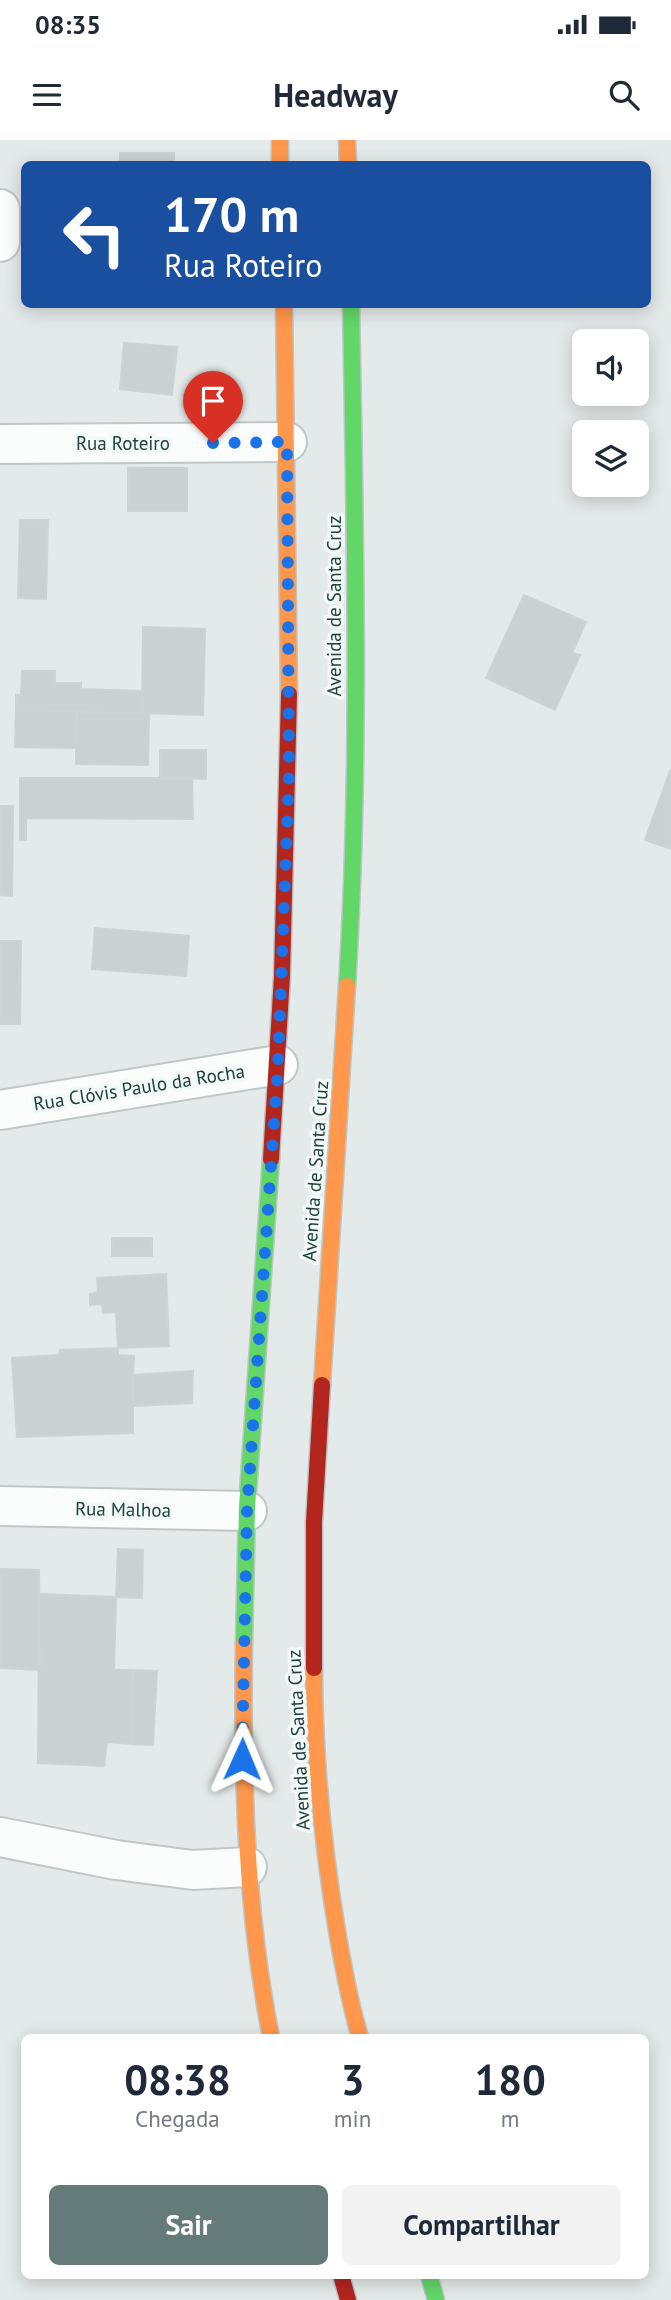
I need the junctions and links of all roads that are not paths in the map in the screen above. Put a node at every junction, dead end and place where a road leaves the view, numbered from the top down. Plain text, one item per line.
1 (280, 140) edge
2 (347, 140) edge
3 (281, 161) edge
4 (348, 161) edge
5 (0, 210) edge
6 (0, 242) edge
7 (284, 308) edge
8 (351, 308) edge
9 (287, 442) junction
10 (0, 444) edge
11 (278, 1065) junction
12 (0, 1110) edge
13 (0, 1506) edge
14 (247, 1511) junction
15 (0, 1837) edge
16 (247, 1867) junction
17 (271, 2034) edge
18 (359, 2034) edge
19 (342, 2279) edge
20 (430, 2279) edge
21 (348, 2300) edge
22 (436, 2300) edge

1 - 3 main road
2 - 4 main road
5 - 6 street
7 - 9 main road
8 - 18 main road, Avenida de Santa Cruz
9 - 10 street, Rua Roteiro
9 - 11 main road
11 - 12 street, Rua Clóvis Paulo da Rocha
11 - 14 main road
13 - 14 street, Rua Malhoa
14 - 16 main road
15 - 16 street
16 - 17 main road
19 - 21 main road
20 - 22 main road

